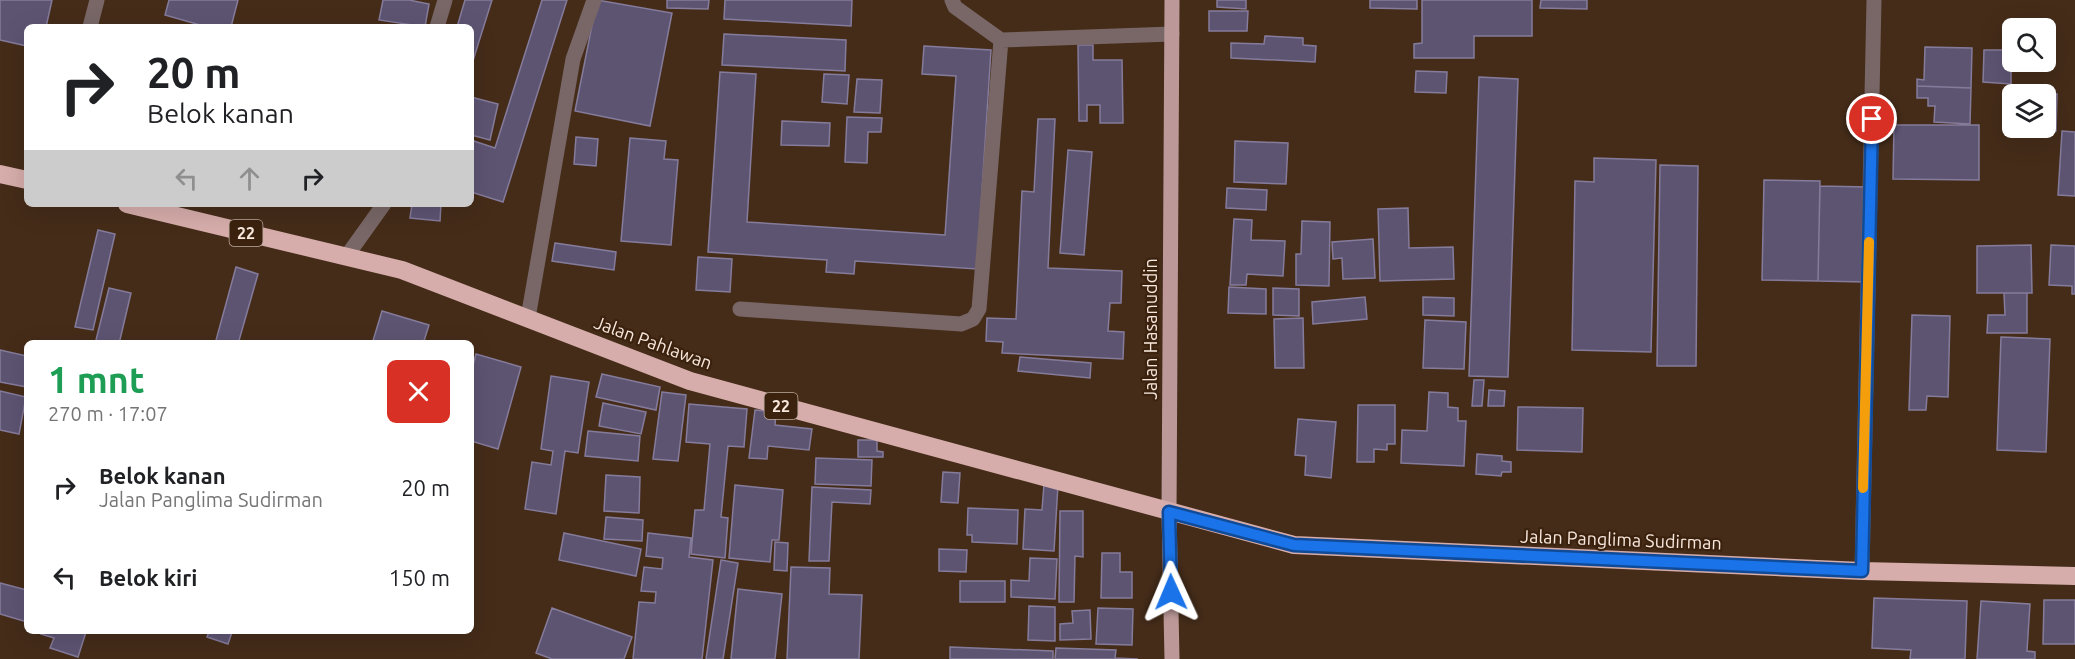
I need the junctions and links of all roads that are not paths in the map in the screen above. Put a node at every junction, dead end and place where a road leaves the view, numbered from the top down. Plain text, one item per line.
1 (98, 0) edge
2 (445, 0) edge
3 (594, 0) edge
4 (952, 0) edge
5 (1172, 0) edge
6 (1874, 0) edge
7 (91, 24) edge
8 (438, 24) edge
9 (1172, 34) junction
10 (1002, 40) junction
11 (0, 174) edge
12 (24, 179) edge
13 (138, 207) edge
14 (382, 207) edge
15 (346, 257) junction
16 (740, 309) dead end
17 (528, 318) junction
18 (1169, 512) junction
19 (1862, 571) junction
20 (2075, 576) edge
21 (1172, 659) edge

1 - 7 street
2 - 8 street
3 - 17 street
4 - 10 street
5 - 9 main road, Jalan Hasanuddin
6 - 19 street
9 - 10 street
9 - 18 main road, Jalan Hasanuddin
10 - 16 street
11 - 12 highway
13 - 15 highway, Jalan Pahlawan / 22
14 - 15 street
15 - 17 highway, Jalan Pahlawan / 22
17 - 18 highway, Jalan Pahlawan / 22
18 - 19 highway, Jalan Panglima Sudirman / 22
18 - 21 main road, Jalan Hasanuddin
19 - 20 highway, Jalan Panglima Sudirman / 22

